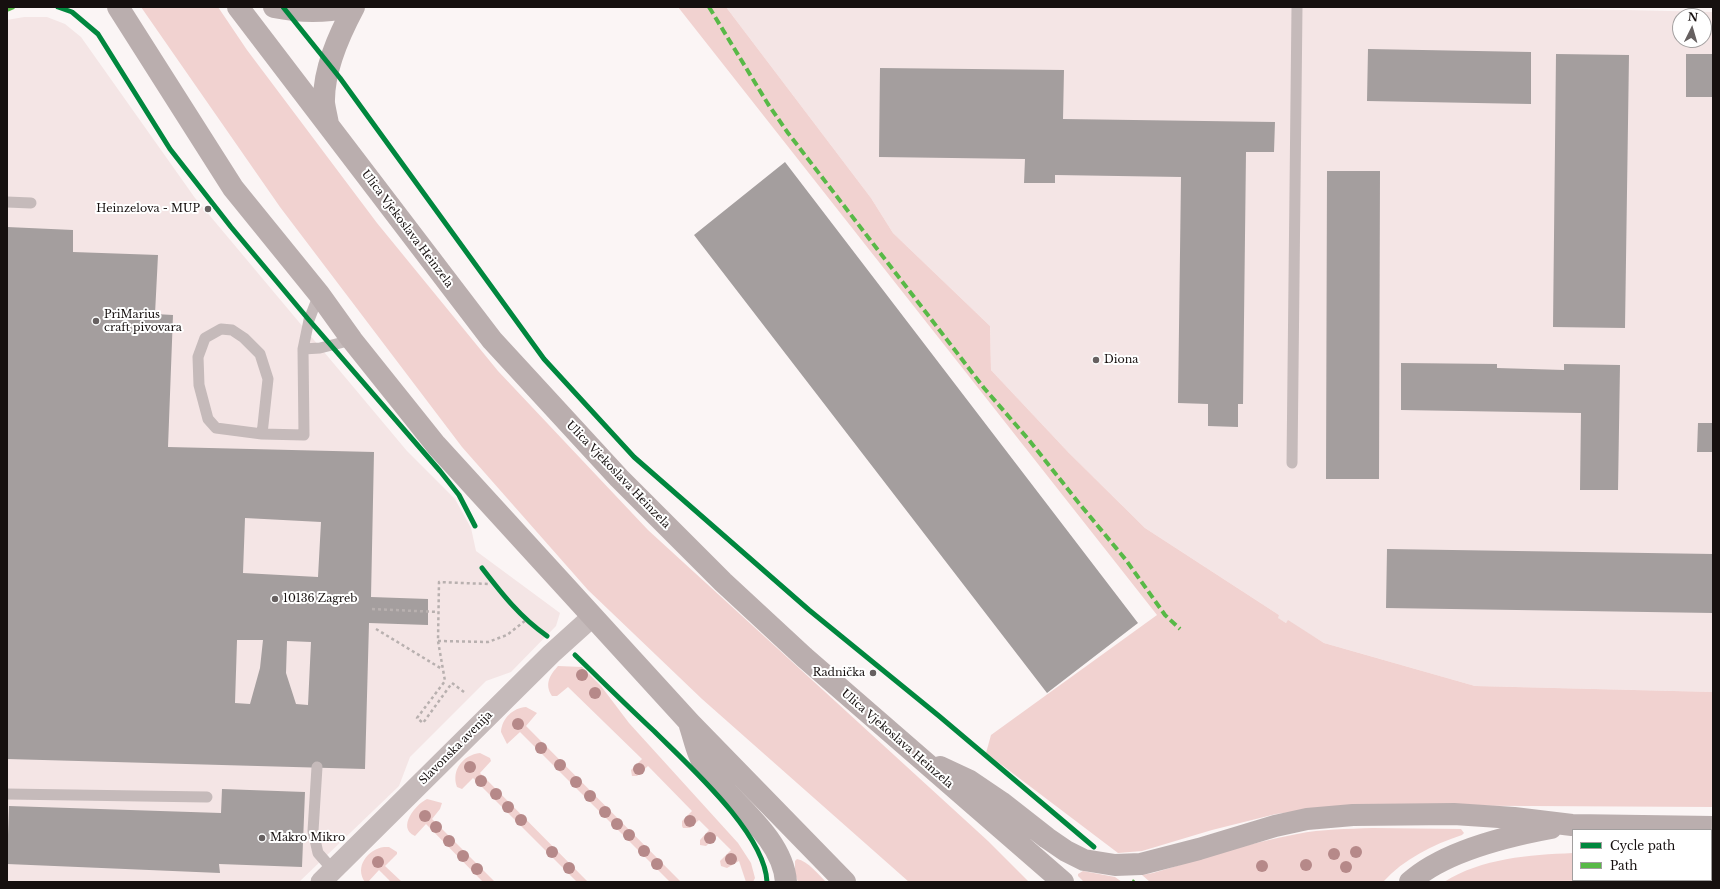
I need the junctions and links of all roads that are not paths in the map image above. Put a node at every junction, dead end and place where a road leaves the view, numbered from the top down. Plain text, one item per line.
1 (104, 7) edge
2 (238, 7) edge
3 (274, 7) edge
4 (348, 7) edge
5 (354, 7) edge
6 (1297, 7) edge
7 (123, 15) edge
8 (328, 124) junction
9 (7, 202) edge
10 (31, 203) dead end
11 (319, 294) junction
12 (352, 340) junction
13 (303, 349) junction
14 (262, 434) junction
15 (1292, 463) dead end
16 (592, 617) junction
17 (690, 723) junction
18 (920, 760) junction
19 (317, 767) dead end
20 (7, 794) edge
21 (207, 796) dead end
22 (1572, 825) junction
23 (1713, 827) edge
24 (1051, 875) edge
25 (327, 876) edge
26 (786, 882) edge
27 (845, 882) edge
28 (1063, 882) edge
29 (1410, 882) edge

1 - 7 main road
2 - 8 main road, Ulica Vjekoslava Heinzela
3 - 4 main road
5 - 8 main road
6 - 15 lane
7 - 11 main road
8 - 18 main road, Ulica Vjekoslava Heinzela
9 - 10 lane
11 - 12 main road
11 - 13 lane
12 - 13 lane
12 - 16 main road
13 - 14 lane
14 - 14 lane
16 - 17 main road
16 - 25 street, Slavonska avenija
17 - 26 main road
17 - 27 main road
18 - 22 main road
18 - 24 main road, Ulica Vjekoslava Heinzela
19 - 25 lane
20 - 21 lane
22 - 23 main road
22 - 29 main road
24 - 28 main road, Ulica Vjekoslava Heinzela

